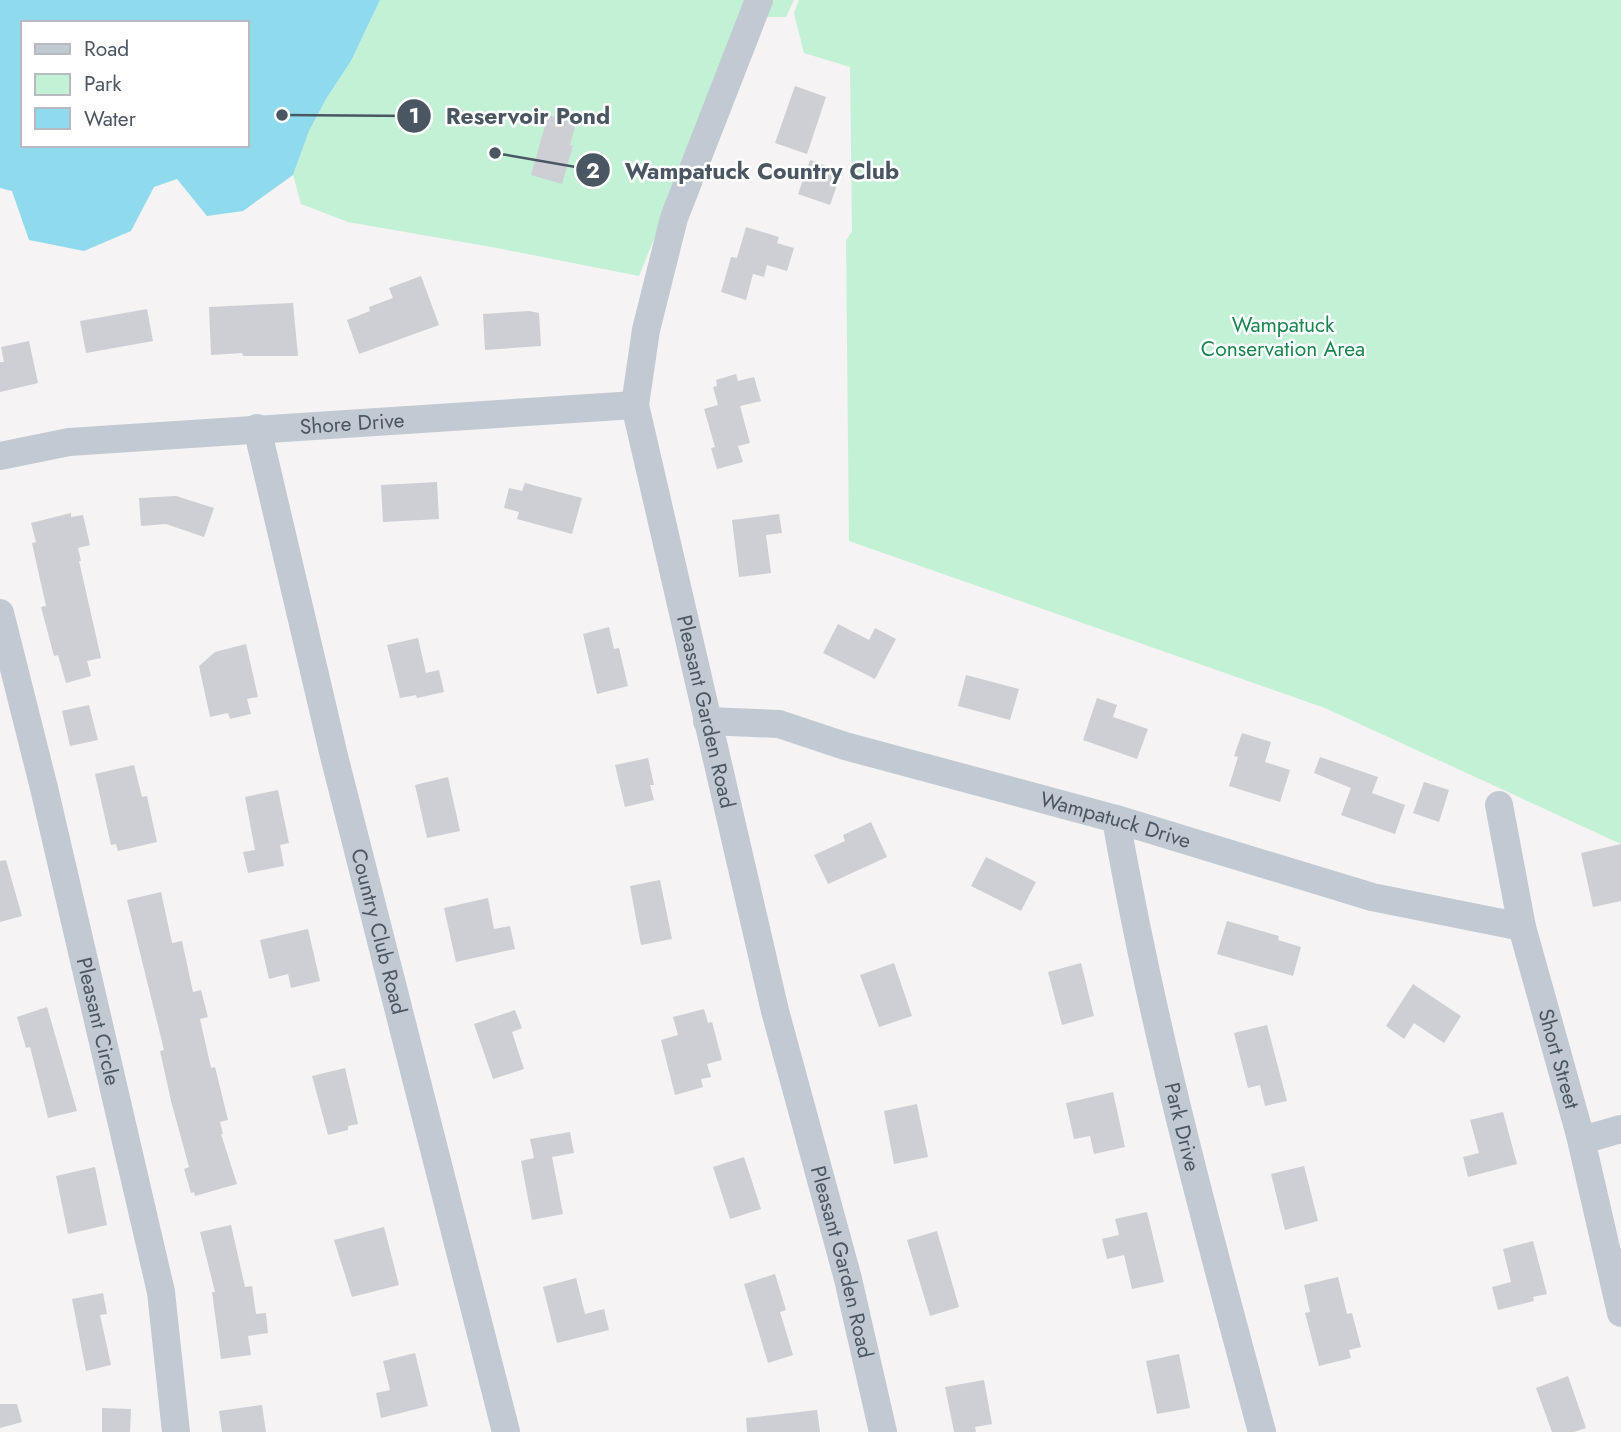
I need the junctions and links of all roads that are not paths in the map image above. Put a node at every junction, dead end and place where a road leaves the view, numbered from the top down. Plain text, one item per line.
1 (759, 0) edge
2 (635, 405) junction
3 (257, 428) junction
4 (0, 456) edge
5 (0, 613) edge
6 (707, 721) junction
7 (1499, 805) dead end
8 (1116, 819) junction
9 (1522, 927) junction
10 (1621, 1129) edge
11 (1580, 1135) junction
12 (1621, 1313) edge
13 (176, 1432) edge
14 (506, 1432) edge
15 (883, 1432) edge
16 (1262, 1432) edge

1 - 2 street, Pleasant Garden Road
2 - 3 street, Shore Drive
2 - 6 street, Pleasant Garden Road
3 - 4 street, Shore Drive
3 - 14 street, Country Club Road
5 - 13 street, Pleasant Circle
6 - 8 street, Wampatuck Drive
6 - 15 street, Pleasant Garden Road
7 - 9 street, Short Street
8 - 9 street, Wampatuck Drive
8 - 16 street, Park Drive
9 - 11 street, Short Street
10 - 11 street
11 - 12 street, Short Street

